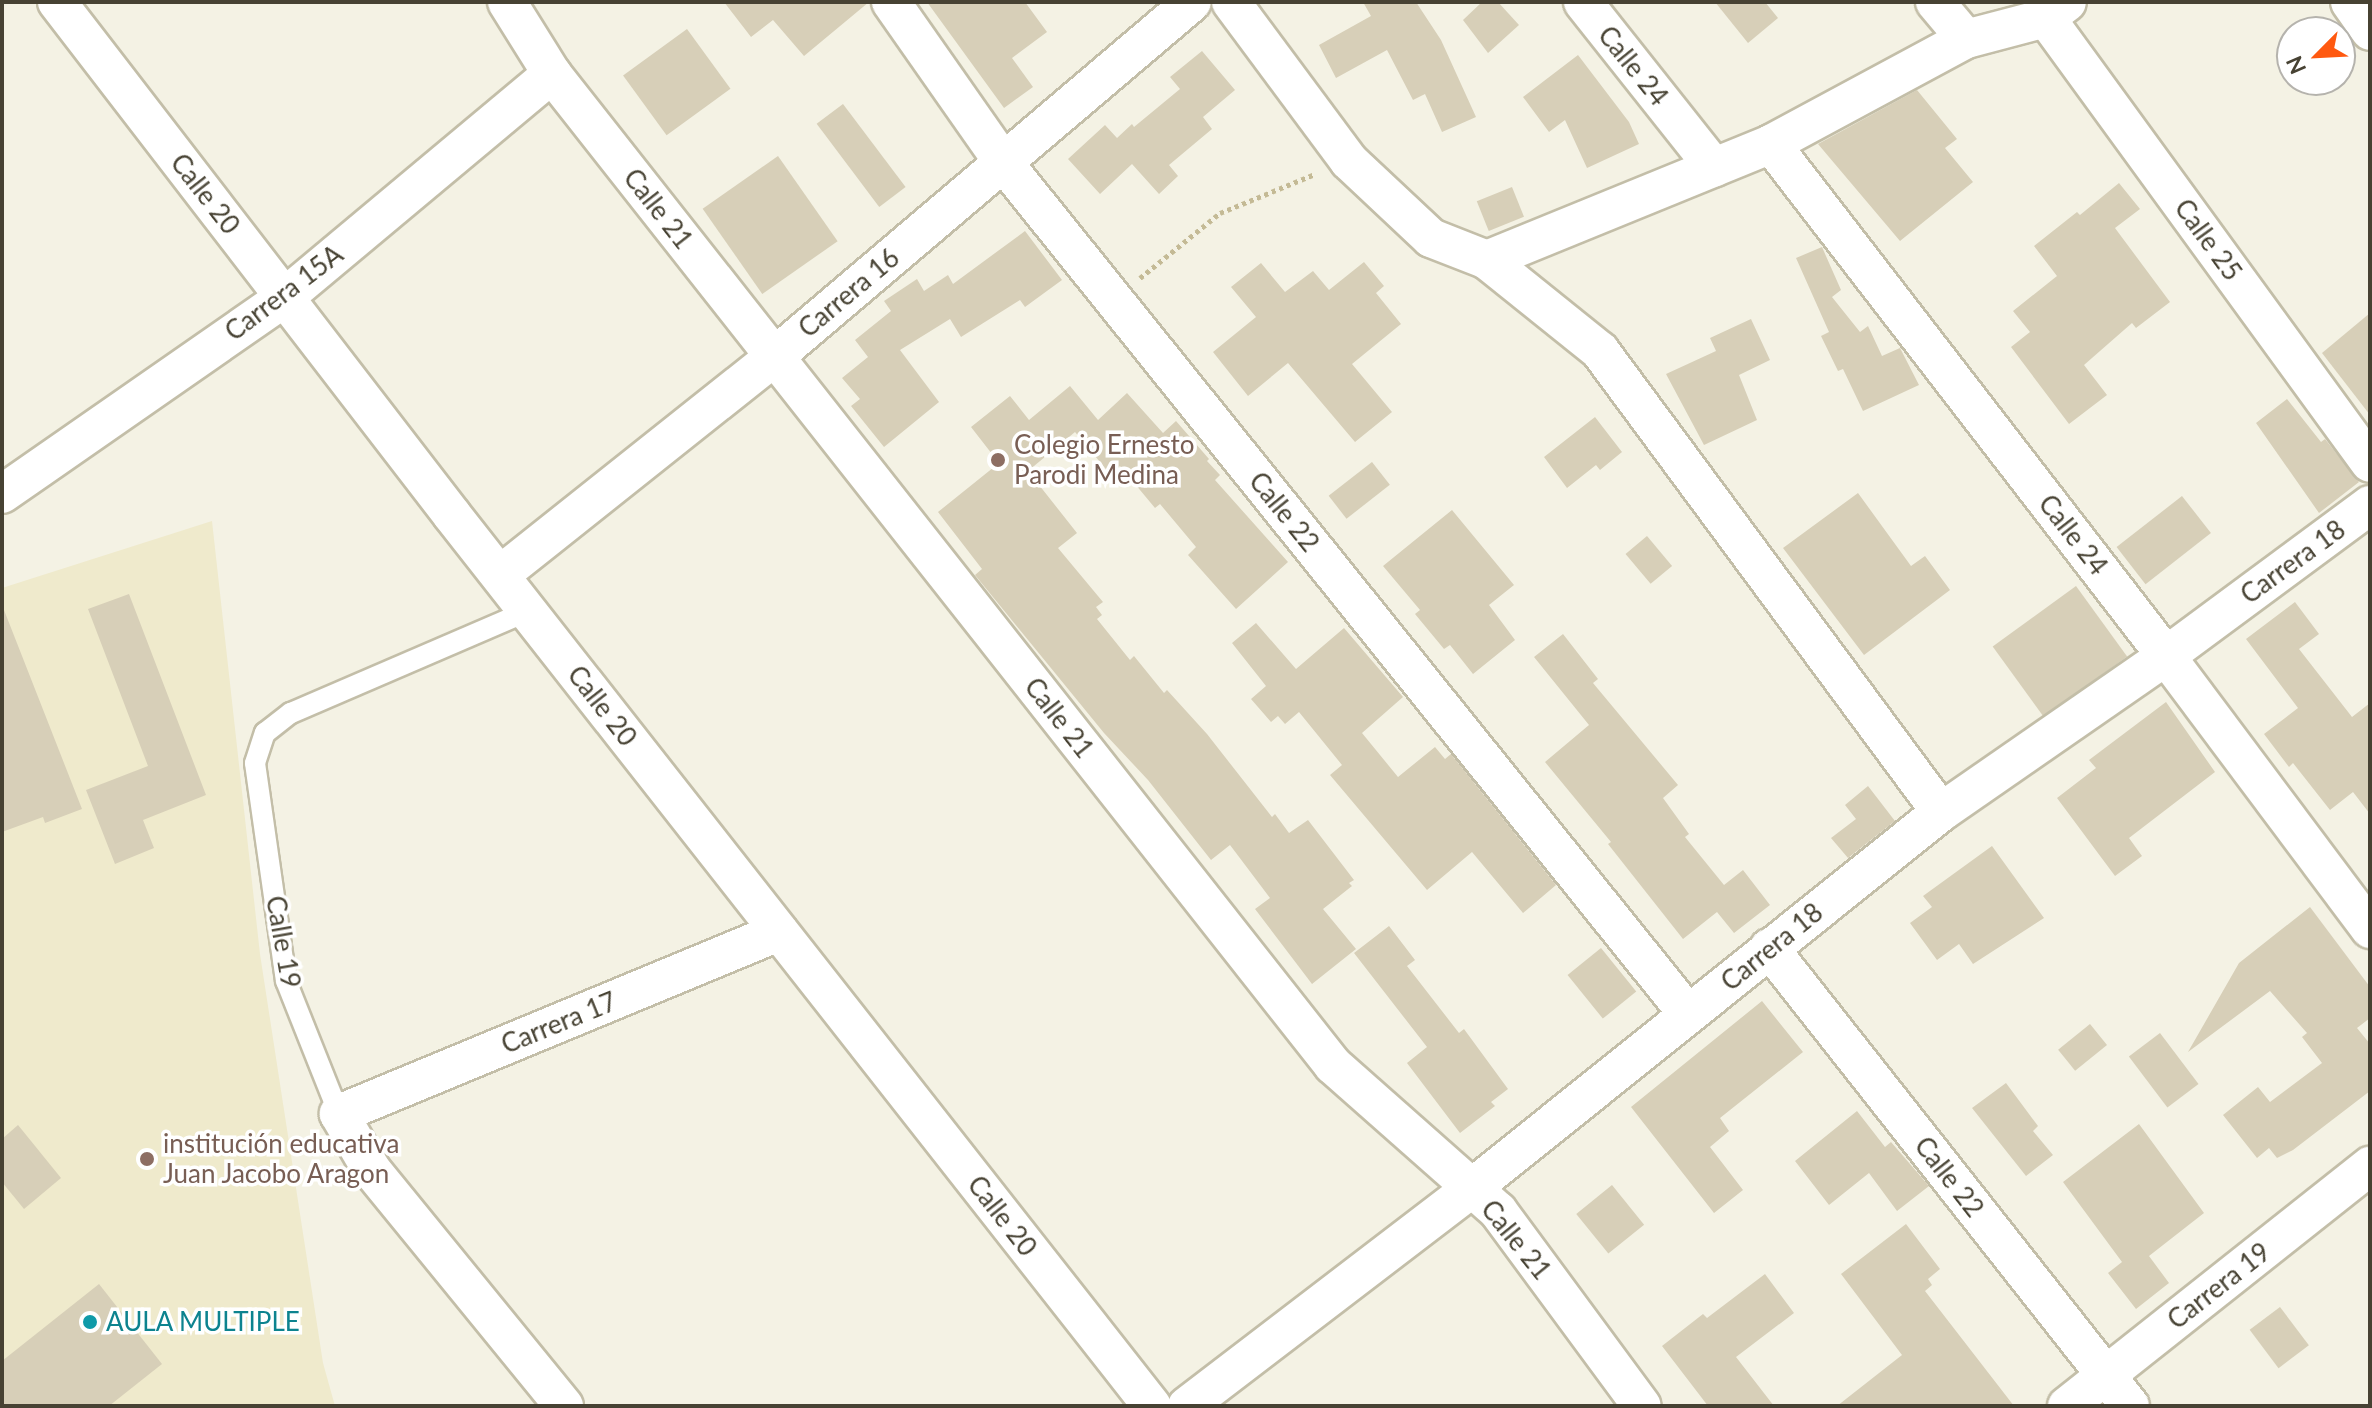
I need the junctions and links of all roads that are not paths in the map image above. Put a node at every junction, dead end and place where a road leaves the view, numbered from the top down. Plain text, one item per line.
1 (57, 2) edge
2 (507, 2) edge
3 (891, 2) edge
4 (1192, 2) edge
5 (1231, 2) edge
6 (1583, 2) edge
7 (1935, 2) edge
8 (2350, 2) edge
9 (2056, 10) edge
10 (2370, 31) edge
11 (1966, 39) junction
12 (552, 74) junction
13 (1771, 144) junction
14 (1003, 162) junction
15 (1714, 167) junction
16 (1487, 260) junction
17 (285, 297) junction
18 (774, 357) junction
19 (2370, 463) edge
20 (2, 494) edge
21 (2370, 505) edge
22 (500, 575) junction
23 (528, 611) junction
24 (2166, 656) junction
25 (1941, 812) junction
26 (2370, 929) edge
27 (779, 932) junction
28 (1769, 948) junction
29 (1688, 1014) junction
30 (339, 1114) junction
31 (2370, 1166) edge
32 (1472, 1188) junction
33 (2104, 1375) junction
34 (564, 1406) edge
35 (1152, 1406) edge
36 (1187, 1406) edge
37 (1642, 1406) edge
38 (2067, 1406) edge
39 (2130, 1406) edge

1 - 17 street, Calle 20
2 - 12 street, Calle 21
3 - 14 street, Calle 22
4 - 14 street, Carrera 16
5 - 16 street
6 - 15 street, Calle 24
7 - 11 street
8 - 10 street
9 - 11 street
9 - 19 street, Calle 25
11 - 13 street
12 - 17 street, Carrera 15A
12 - 18 street, Calle 21
13 - 15 street
13 - 24 street, Calle 24
14 - 18 street, Carrera 16
14 - 29 street, Calle 22
15 - 16 street
16 - 25 street
17 - 20 street, Carrera 15A
17 - 22 street, Calle 20
18 - 22 street, Carrera 16
18 - 32 street, Calle 21
21 - 24 street, Carrera 18
22 - 23 street, Calle 20
23 - 27 street, Calle 20
23 - 30 lane, Calle 19
24 - 25 street, Carrera 18
24 - 26 street, Calle 24
25 - 28 street, Carrera 18
27 - 30 street, Carrera 17
27 - 35 street, Calle 20
28 - 29 street, Carrera 18
28 - 33 street, Calle 22
29 - 32 street, Carrera 18
30 - 34 street, Calle 19
31 - 33 street, Carrera 19
32 - 36 street, Carrera 18
32 - 37 street, Calle 21
33 - 38 street, Carrera 19
33 - 39 street, Calle 22

